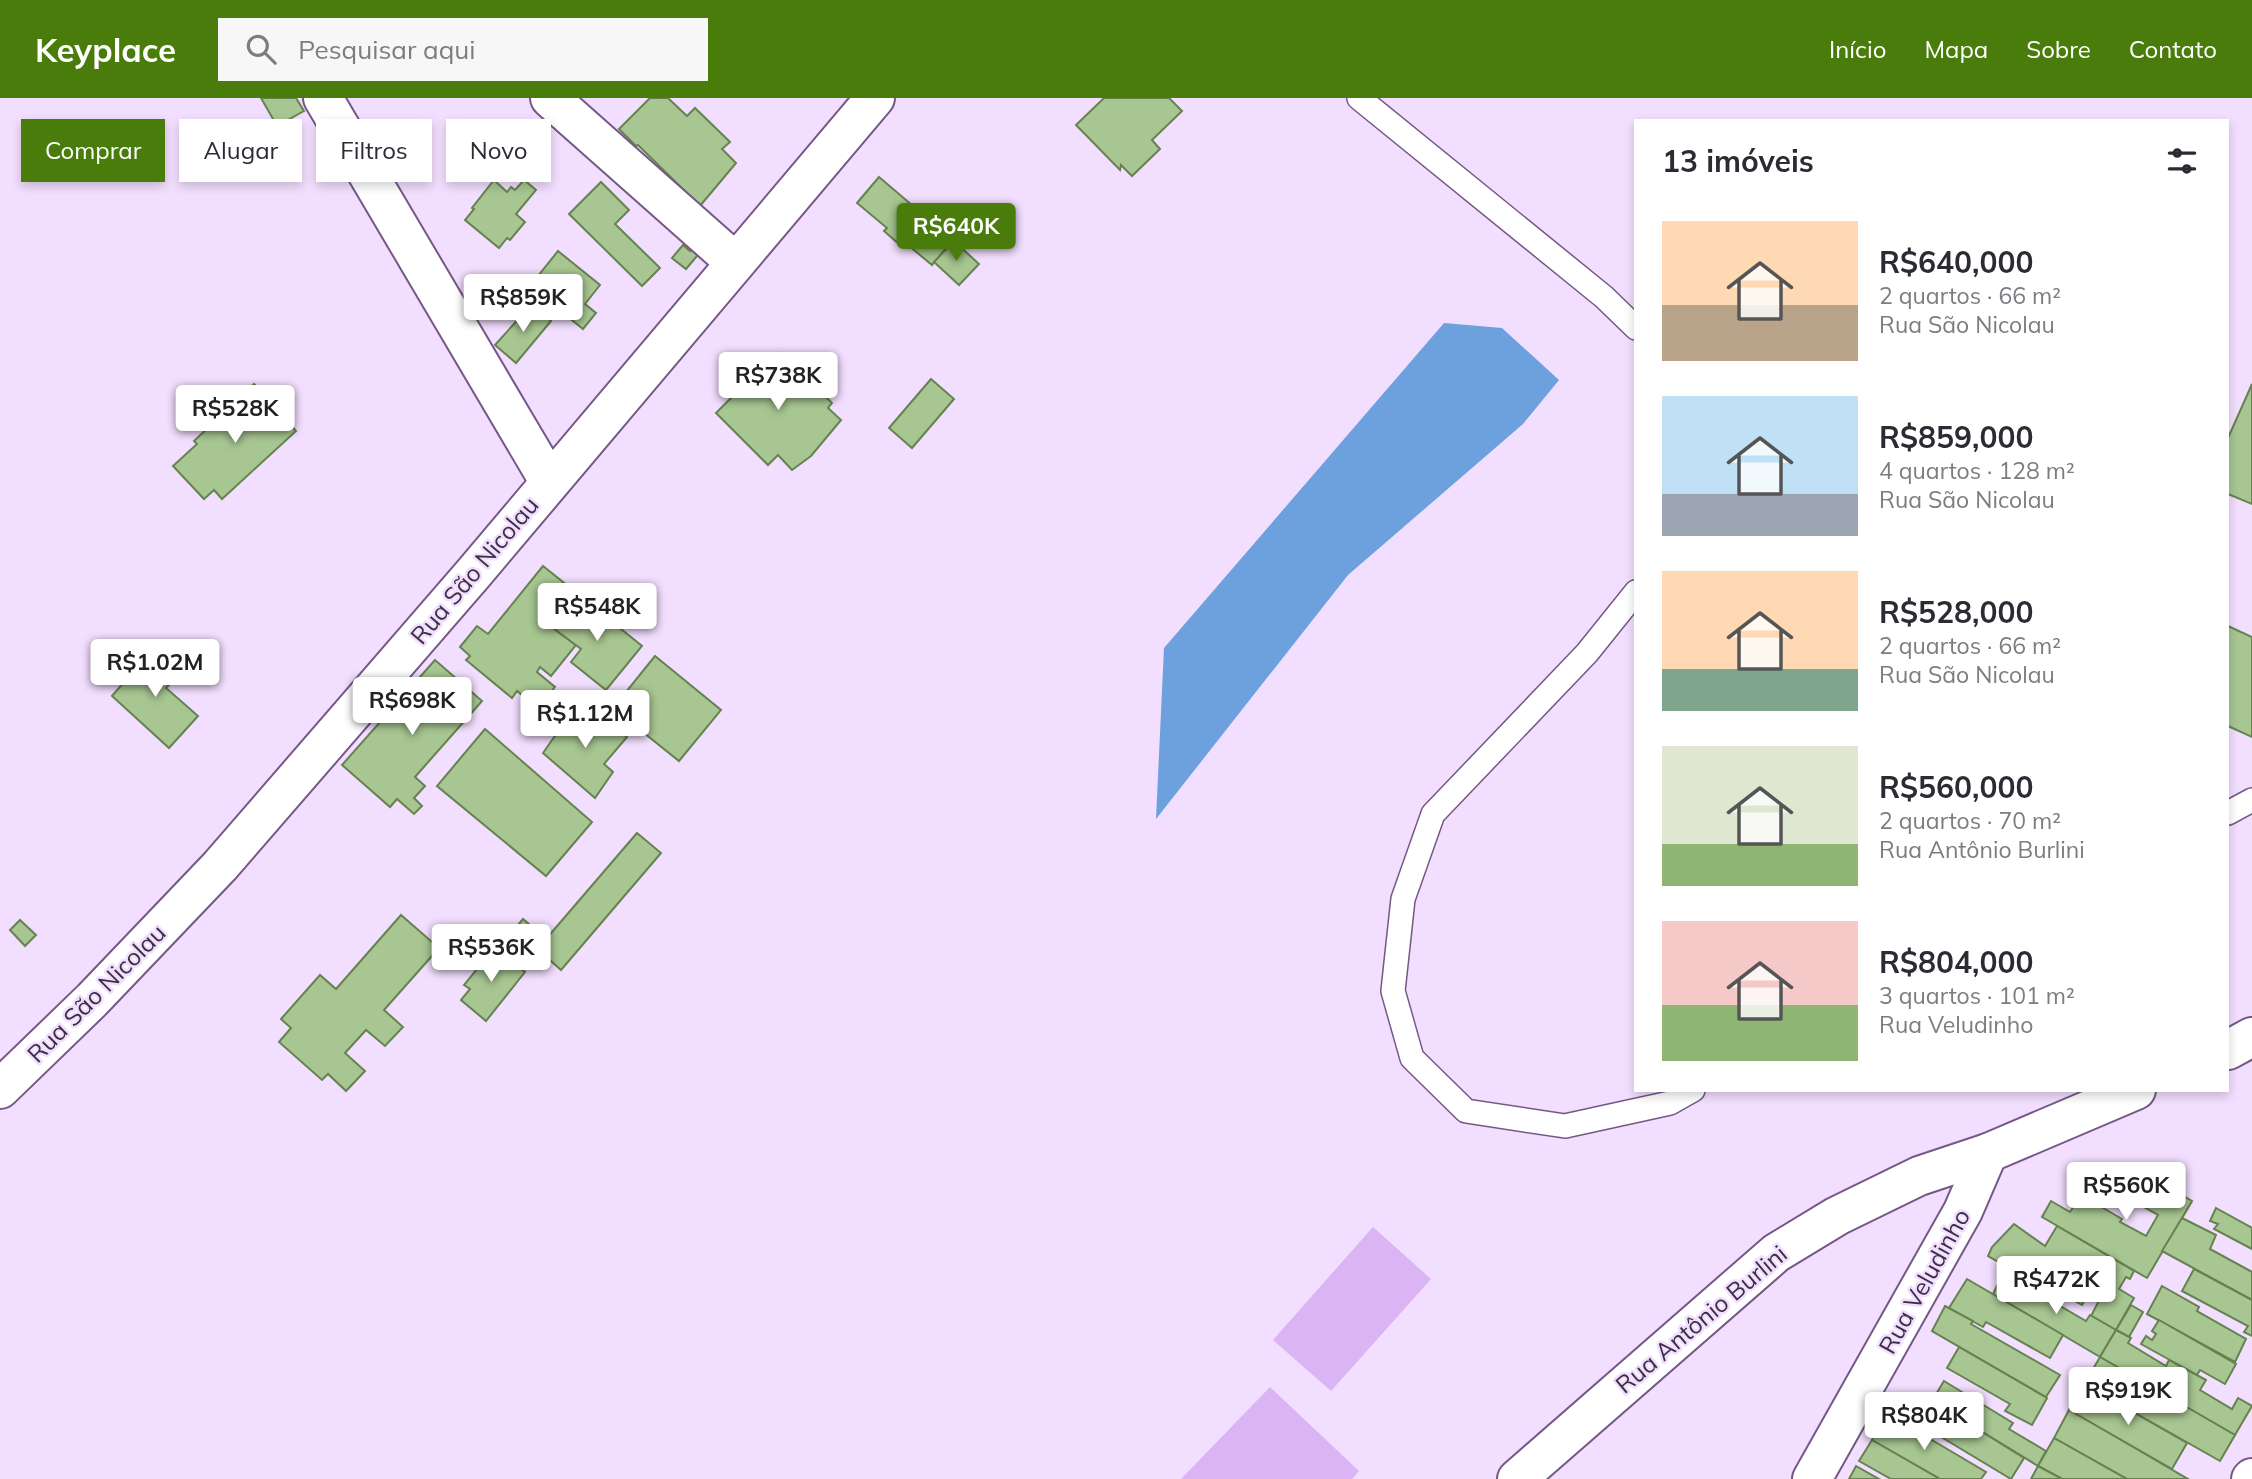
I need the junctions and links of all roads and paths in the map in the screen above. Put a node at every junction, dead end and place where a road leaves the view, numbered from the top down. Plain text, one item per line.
1 (323, 98) edge
2 (550, 98) edge
3 (875, 98) edge
4 (1359, 98) edge
5 (735, 262) junction
6 (1634, 326) edge
7 (549, 481) junction
8 (1634, 594) edge
9 (2252, 800) edge
10 (2229, 812) edge
11 (2252, 1037) edge
12 (2229, 1049) edge
13 (0, 1089) edge
14 (1689, 1092) edge
15 (2131, 1092) edge
16 (1988, 1153) junction
17 (1517, 1479) edge
18 (1812, 1479) edge

1 - 7 street
2 - 5 street
3 - 5 street, Rua São Nicolau
4 - 6 lane
5 - 7 street, Rua São Nicolau
7 - 13 street, Rua São Nicolau
8 - 14 lane
9 - 10 lane
11 - 12 street
15 - 16 street, Rua Antônio Burlini
16 - 17 street, Rua Antônio Burlini
16 - 18 street, Rua Veludinho

